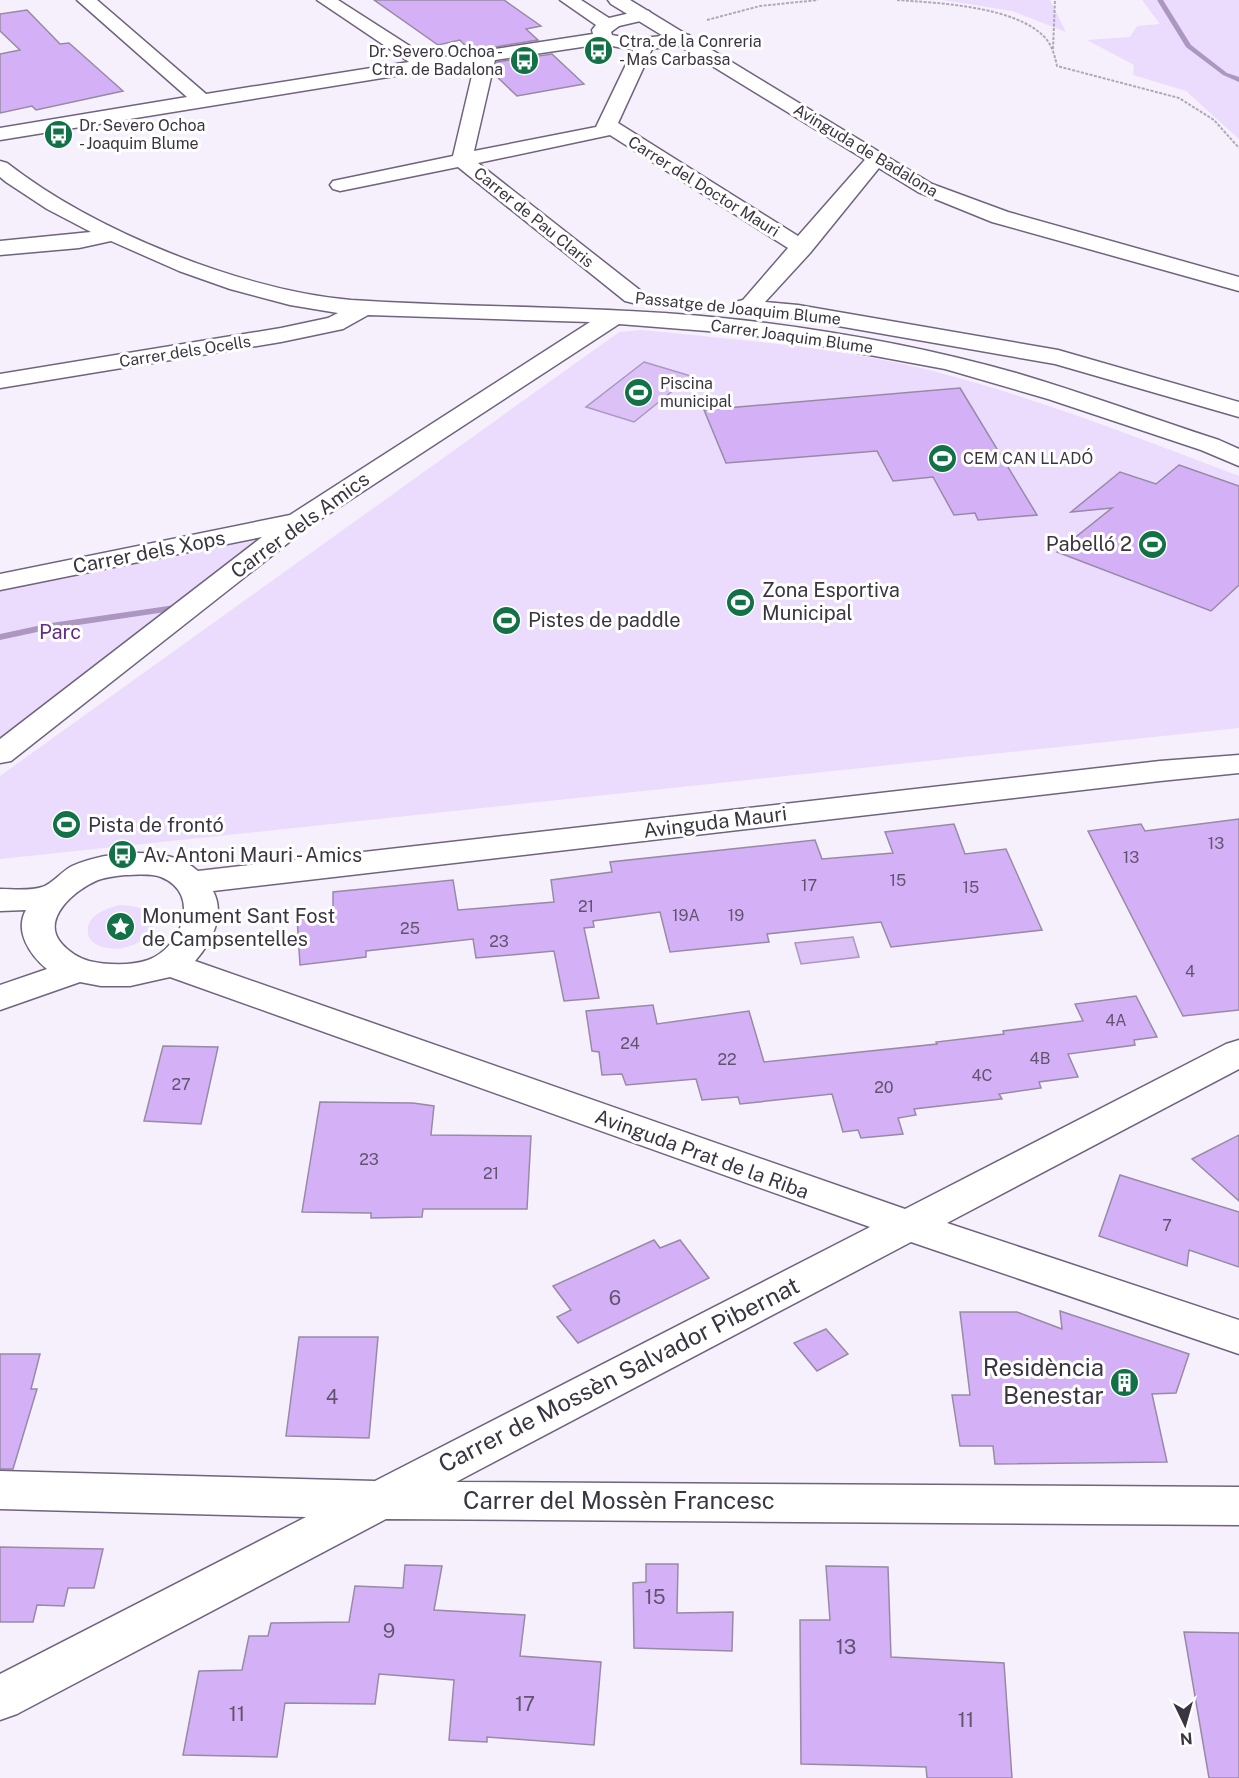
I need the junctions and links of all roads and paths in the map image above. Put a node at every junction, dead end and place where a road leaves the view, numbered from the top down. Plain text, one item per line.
1 (86, 0) edge
2 (326, 0) edge
3 (569, 0) edge
4 (617, 0) edge
5 (818, 0) edge
6 (897, 0) edge
7 (1055, 0) edge
8 (643, 15) junction
9 (605, 31) junction
10 (675, 34) junction
11 (645, 43) junction
12 (1053, 49) junction
13 (486, 57) junction
14 (426, 65) junction
15 (202, 100) junction
16 (607, 125) junction
17 (0, 134) edge
18 (1239, 148) edge
19 (877, 158) junction
20 (462, 160) junction
21 (0, 167) edge
22 (340, 185) dead end
23 (113, 234) junction
24 (0, 248) edge
25 (801, 248) junction
26 (1239, 284) edge
27 (263, 290) junction
28 (633, 296) junction
29 (364, 307) junction
30 (749, 307) junction
31 (615, 316) junction
32 (0, 381) edge
33 (1239, 410) edge
34 (1239, 458) edge
35 (298, 522) junction
36 (0, 582) edge
37 (0, 754) edge
38 (1239, 764) edge
39 (191, 882) junction
40 (53, 898) junction
41 (0, 900) edge
42 (168, 964) junction
43 (76, 971) junction
44 (0, 998) edge
45 (1239, 1053) edge
46 (908, 1226) junction
47 (1239, 1337) edge
48 (0, 1491) edge
49 (378, 1500) junction
50 (1239, 1506) edge
51 (0, 1698) edge

1 - 15 street
2 - 14 street
3 - 9 street
4 - 8 street, Avinguda de Badalona
5 - 10 path
6 - 12 path
7 - 12 path
8 - 9 street
8 - 10 street, Avinguda de Badalona
9 - 11 street
9 - 13 street
10 - 11 street
10 - 19 street, Avinguda de Badalona
11 - 16 street, Carrer del Doctor Mauri
12 - 18 path
13 - 14 street
13 - 20 street, Carrer de Pau Claris
14 - 15 street
15 - 17 street
16 - 20 street, Carrer del Doctor Mauri
16 - 25 street, Carrer del Doctor Mauri
19 - 25 street, Carrer del Doctor Mauri
19 - 26 street, Avinguda de Badalona
20 - 22 street, Carrer del Doctor Mauri
20 - 28 street, Carrer de Pau Claris
21 - 23 street, Carrer Joaquim Blume
23 - 24 street
23 - 27 street, Carrer Joaquim Blume
25 - 30 street, Carrer del Doctor Mauri
27 - 28 street, Passatge de Joaquim Blume
27 - 29 street, Carrer Joaquim Blume
28 - 30 street, Passatge de Joaquim Blume
29 - 31 street, Carrer Joaquim Blume
29 - 32 street, Carrer dels Ocells
30 - 33 street, Passatge de Joaquim Blume
31 - 34 street, Carrer Joaquim Blume
31 - 35 street, Carrer dels Amics
35 - 36 street, Carrer dels Xops
35 - 37 street, Carrer dels Amics
38 - 39 street, Avinguda Mauri
39 - 40 street
39 - 42 street
40 - 41 street
40 - 43 street
42 - 43 street
42 - 46 street, Avinguda Prat de la Riba
43 - 44 street
45 - 46 street, Carrer de Mossèn Salvador Pibernat
46 - 47 street, Avinguda Prat de la Riba
46 - 49 street, Carrer de Mossèn Salvador Pibernat
48 - 49 street, Carrer del Mossèn Francesc
49 - 50 street, Carrer del Mossèn Francesc
49 - 51 street, Carrer de Mossèn Salvador Pibernat

